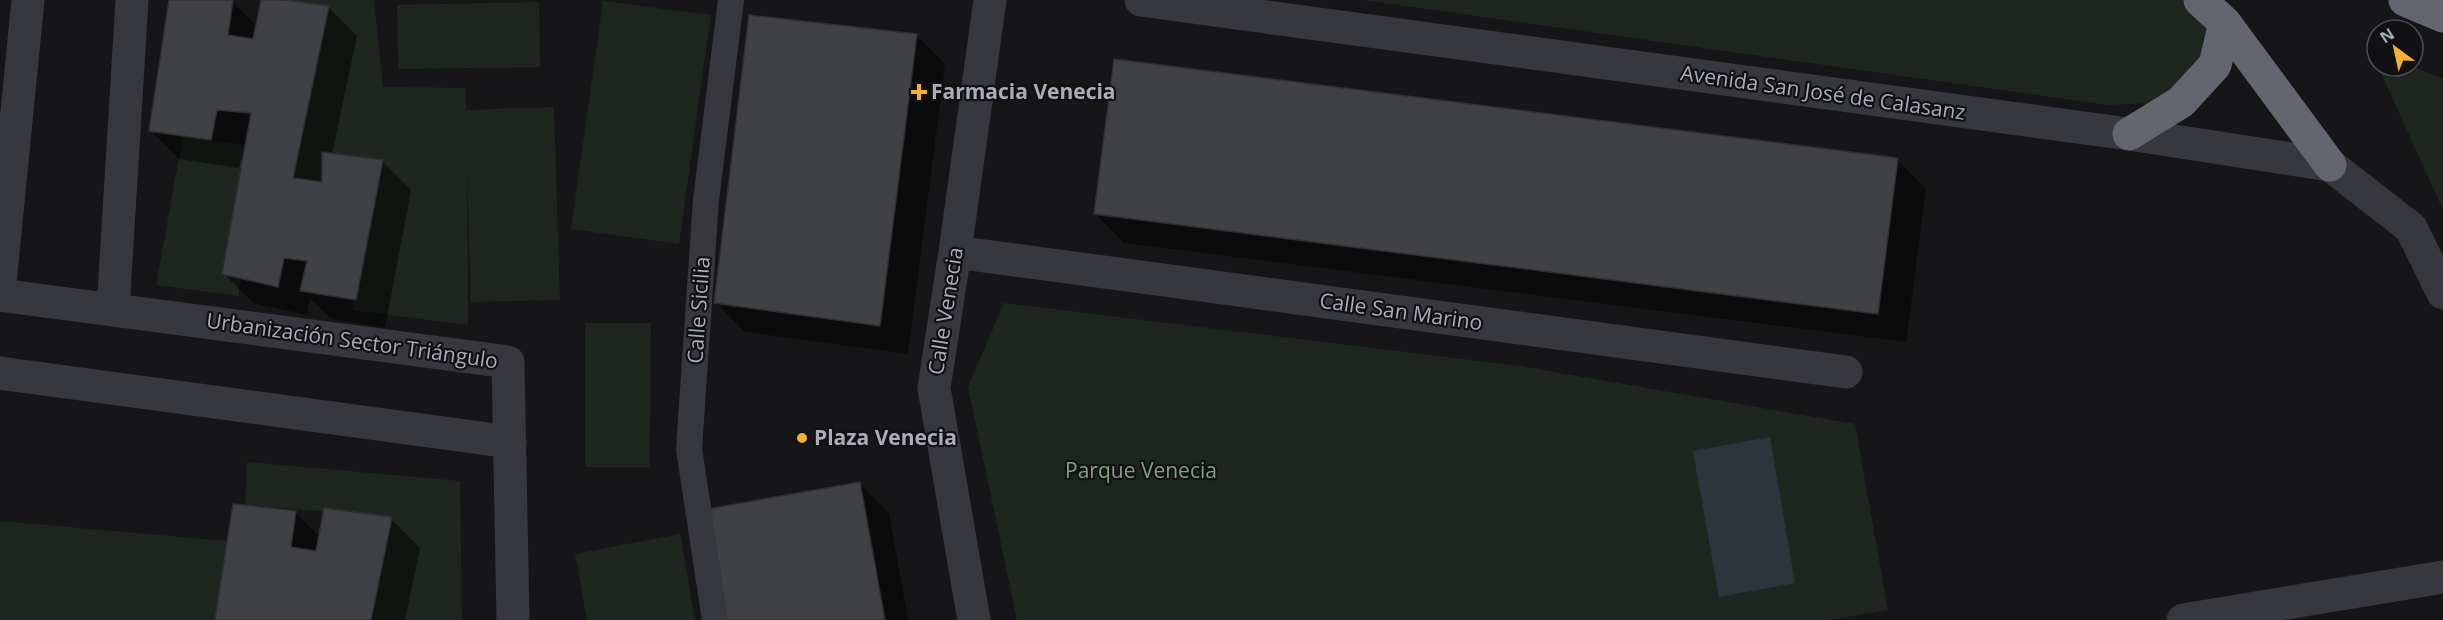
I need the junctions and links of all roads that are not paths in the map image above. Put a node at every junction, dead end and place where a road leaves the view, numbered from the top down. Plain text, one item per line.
1 (28, 0) edge
2 (132, 0) edge
3 (731, 0) edge
4 (990, 0) edge
5 (1142, 0) edge
6 (2200, 0) edge
7 (2405, 0) edge
8 (2443, 16) edge
9 (2225, 23) junction
10 (2129, 134) junction
11 (2330, 165) junction
12 (956, 252) junction
13 (0, 283) edge
14 (2443, 293) edge
15 (0, 295) edge
16 (113, 310) junction
17 (1846, 372) dead end
18 (0, 373) edge
19 (510, 442) junction
20 (2443, 577) edge
21 (513, 620) edge
22 (715, 620) edge
23 (974, 620) edge
24 (2183, 620) edge

1 - 13 street
2 - 16 street
3 - 22 street, Calle Sicilia
4 - 12 street, Calle Venecia
5 - 10 street, Avenida San José de Calasanz
6 - 9 highway
7 - 8 highway
9 - 10 highway
9 - 11 highway
10 - 11 street, Avenida San José de Calasanz
11 - 14 street, Avenida San José de Calasanz
12 - 17 street, Calle San Marino
12 - 23 street, Calle Venecia
15 - 16 street, Urbanización Sector Triángulo
16 - 19 street, Urbanización Sector Triángulo
18 - 19 street
19 - 21 street
20 - 24 street

